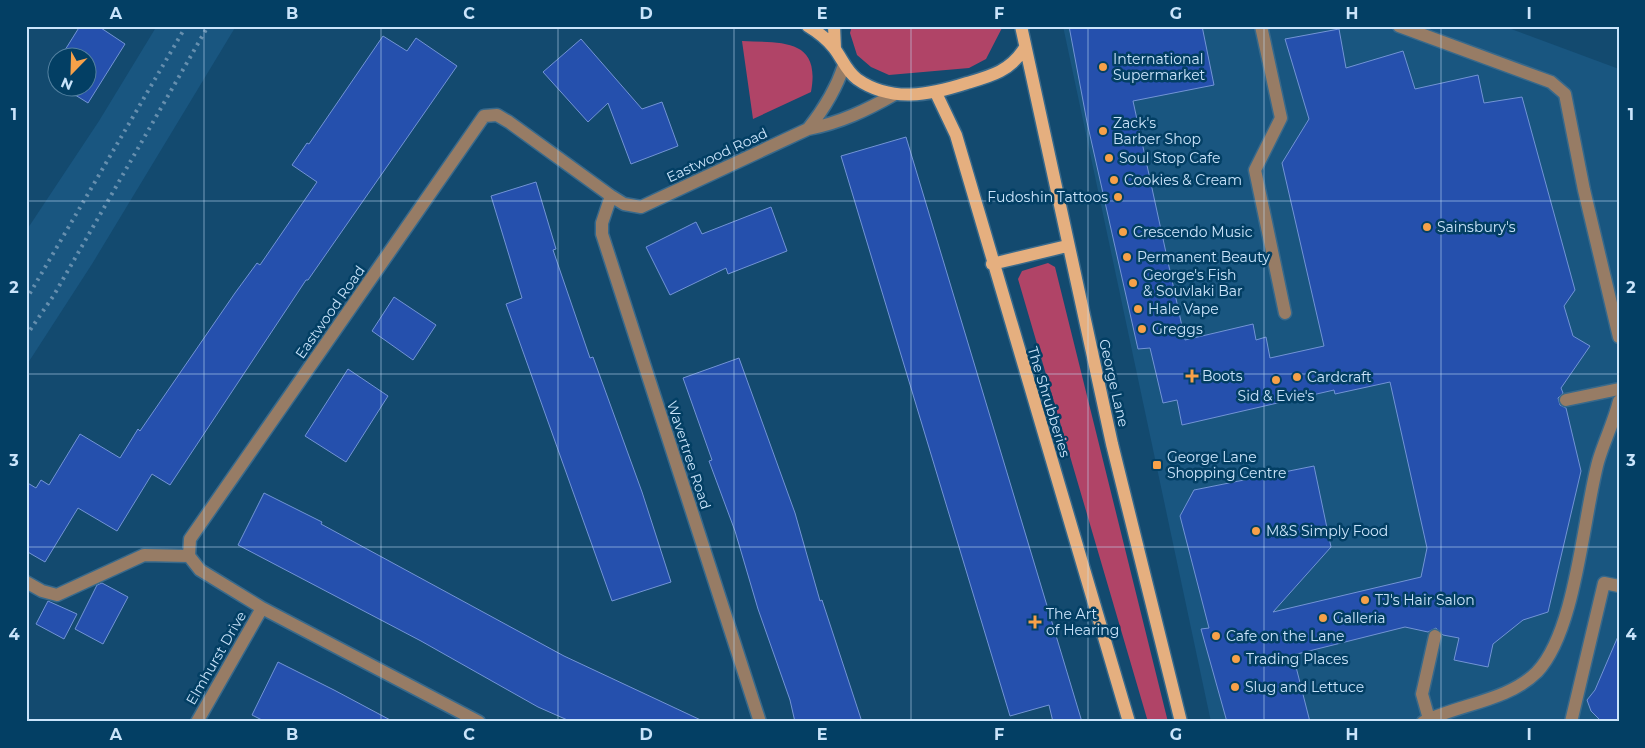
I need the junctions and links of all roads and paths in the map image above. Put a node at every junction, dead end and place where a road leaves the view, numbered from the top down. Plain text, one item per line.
1 (808, 26) edge
2 (834, 26) edge
3 (1021, 26) edge
4 (1261, 26) edge
5 (1399, 26) edge
6 (835, 48) junction
7 (1024, 49) junction
8 (844, 65) junction
9 (936, 93) junction
10 (895, 94) junction
11 (808, 129) junction
12 (611, 196) junction
13 (1067, 246) junction
14 (992, 264) junction
15 (1285, 313) dead end
16 (1619, 337) edge
17 (1619, 389) edge
18 (1566, 400) dead end
19 (1619, 400) edge
20 (189, 556) junction
21 (26, 582) edge
22 (1619, 586) edge
23 (262, 608) junction
24 (1434, 636) dead end
25 (1426, 720) edge
26 (197, 722) edge
27 (479, 722) edge
28 (760, 722) edge
29 (1129, 722) edge
30 (1181, 722) edge
31 (1571, 722) edge

1 - 6 main road
2 - 6 main road
3 - 7 main road, George Lane
4 - 15 street
5 - 16 street
6 - 8 main road
7 - 9 main road
7 - 13 main road, George Lane
8 - 10 main road
8 - 11 street, Eastwood Road
9 - 10 main road
9 - 14 main road, The Shrubberies
10 - 11 street, Eastwood Road
11 - 12 street, Eastwood Road
12 - 20 street, Eastwood Road
12 - 28 street, Wavertree Road
13 - 14 main road
13 - 30 main road, George Lane
14 - 29 main road, The Shrubberies
17 - 18 street
19 - 25 street
20 - 21 street
20 - 23 street
22 - 31 street
23 - 26 street, Elmhurst Drive
23 - 27 street
24 - 25 street

